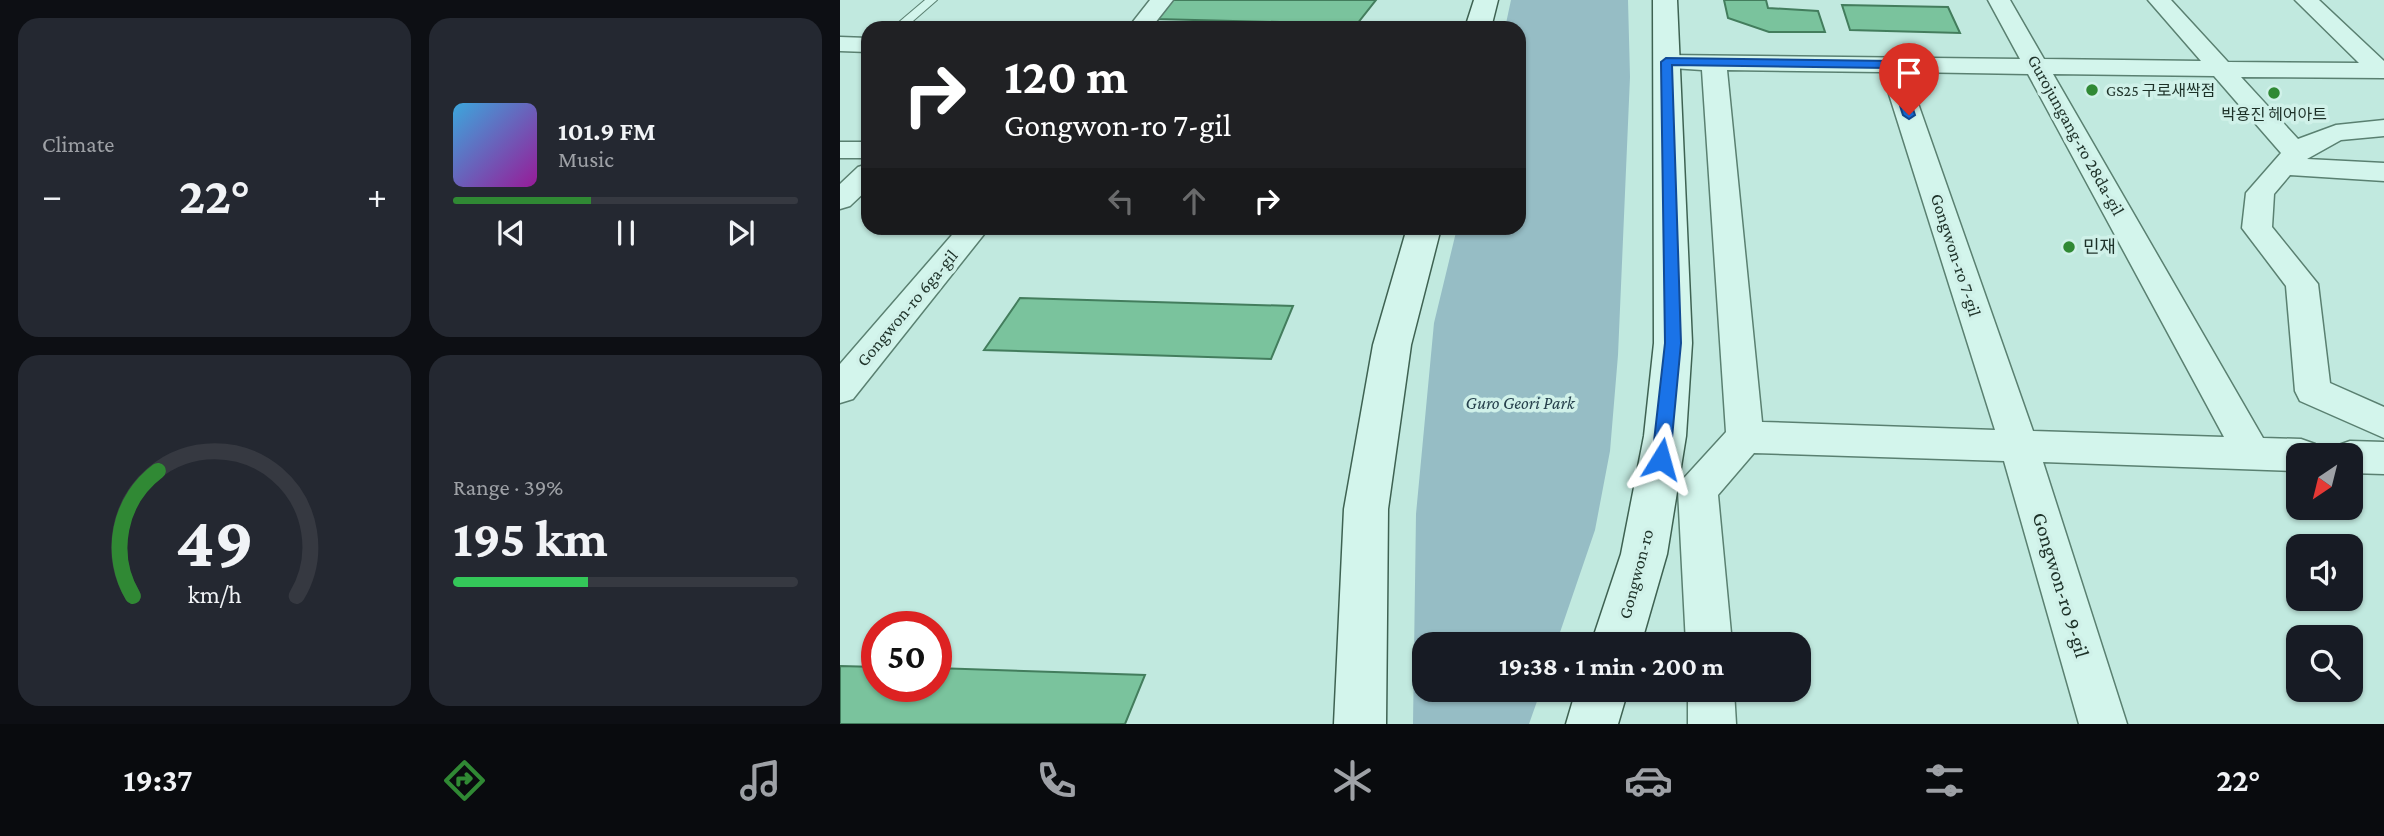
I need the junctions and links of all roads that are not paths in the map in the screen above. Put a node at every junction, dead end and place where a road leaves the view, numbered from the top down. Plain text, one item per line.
1 (932, 0) edge
2 (1162, 0) edge
3 (1486, 0) edge
4 (1665, 0) edge
5 (1999, 0) edge
6 (2159, 0) edge
7 (2306, 0) edge
8 (906, 21) edge
9 (1145, 21) edge
10 (1480, 21) edge
11 (840, 44) edge
12 (861, 45) edge
13 (1666, 62) junction
14 (1714, 62) junction
15 (1892, 64) junction
16 (2038, 66) junction
17 (2217, 68) junction
18 (2382, 71) edge
19 (2384, 128) edge
20 (840, 150) edge
21 (861, 150) edge
22 (2289, 160) junction
23 (2384, 173) edge
24 (861, 180) edge
25 (840, 200) edge
26 (968, 235) edge
27 (1422, 235) edge
28 (840, 389) edge
29 (2384, 423) edge
30 (1745, 437) junction
31 (2020, 446) junction
32 (2252, 453) junction
33 (2286, 454) edge
34 (2363, 457) edge
35 (2384, 458) edge
36 (1620, 632) edge
37 (1708, 632) edge
38 (1598, 702) edge
39 (1711, 702) edge
40 (1360, 724) edge
41 (1591, 724) edge
42 (1712, 724) edge
43 (2103, 724) edge

1 - 8 lane
2 - 9 street
3 - 10 main road
4 - 13 main road, Gongwon-ro
5 - 16 street, Gurojungang-ro 28da-gil
6 - 17 street
7 - 18 street
11 - 12 street
13 - 14 street
13 - 36 main road, Gongwon-ro
14 - 15 street
14 - 30 street
15 - 16 street
15 - 31 street, Gongwon-ro 7-gil
16 - 17 street
16 - 32 street, Gurojungang-ro 28da-gil
17 - 18 street
17 - 22 street
19 - 22 street
20 - 21 street
22 - 23 street
22 - 29 street
24 - 25 street
26 - 28 street, Gongwon-ro 6ga-gil
27 - 40 main road
30 - 31 street
30 - 37 street
31 - 32 street
31 - 43 street, Gongwon-ro 9-gil
32 - 33 street
34 - 35 street
38 - 41 main road
39 - 42 street

